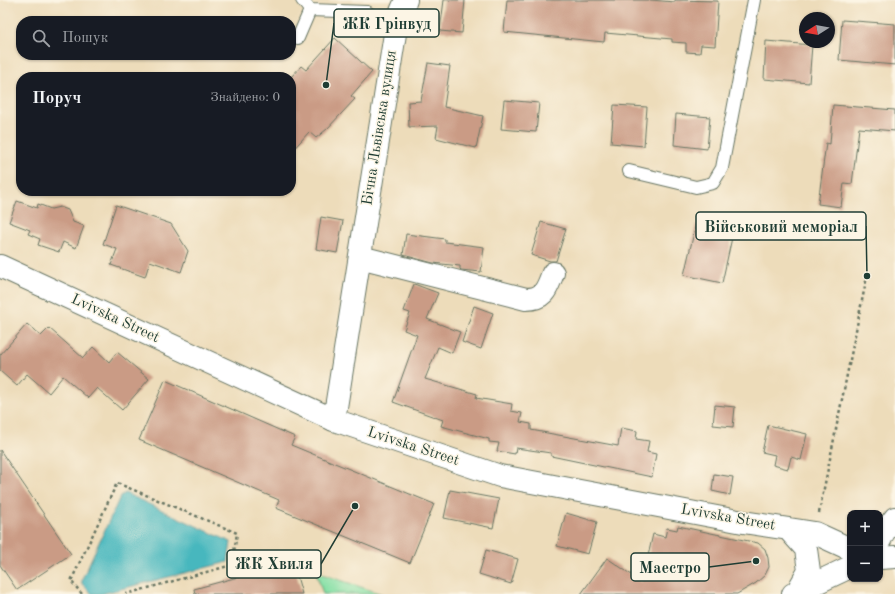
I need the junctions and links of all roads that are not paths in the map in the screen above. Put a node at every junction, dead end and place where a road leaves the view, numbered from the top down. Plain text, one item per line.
1 (302, 0) edge
2 (406, 0) edge
3 (754, 0) edge
4 (310, 10) junction
5 (395, 32) junction
6 (298, 38) dead end
7 (629, 171) dead end
8 (360, 257) junction
9 (0, 266) edge
10 (553, 273) dead end
11 (334, 420) junction
12 (895, 518) edge
13 (788, 529) junction
14 (883, 534) edge
15 (847, 548) edge
16 (895, 557) edge
17 (883, 558) edge
18 (847, 568) edge
19 (795, 593) edge

1 - 4 lane
2 - 5 street, Бічна Львівська вулиця
3 - 7 lane
4 - 5 lane
4 - 6 lane
5 - 8 street, Бічна Львівська вулиця
8 - 10 street
8 - 11 street, Бічна Львівська вулиця
9 - 11 street, Lvivska Street
11 - 13 street, Lvivska Street
12 - 14 street
13 - 15 street, Lvivska Street
13 - 19 street
16 - 17 street
18 - 19 street

